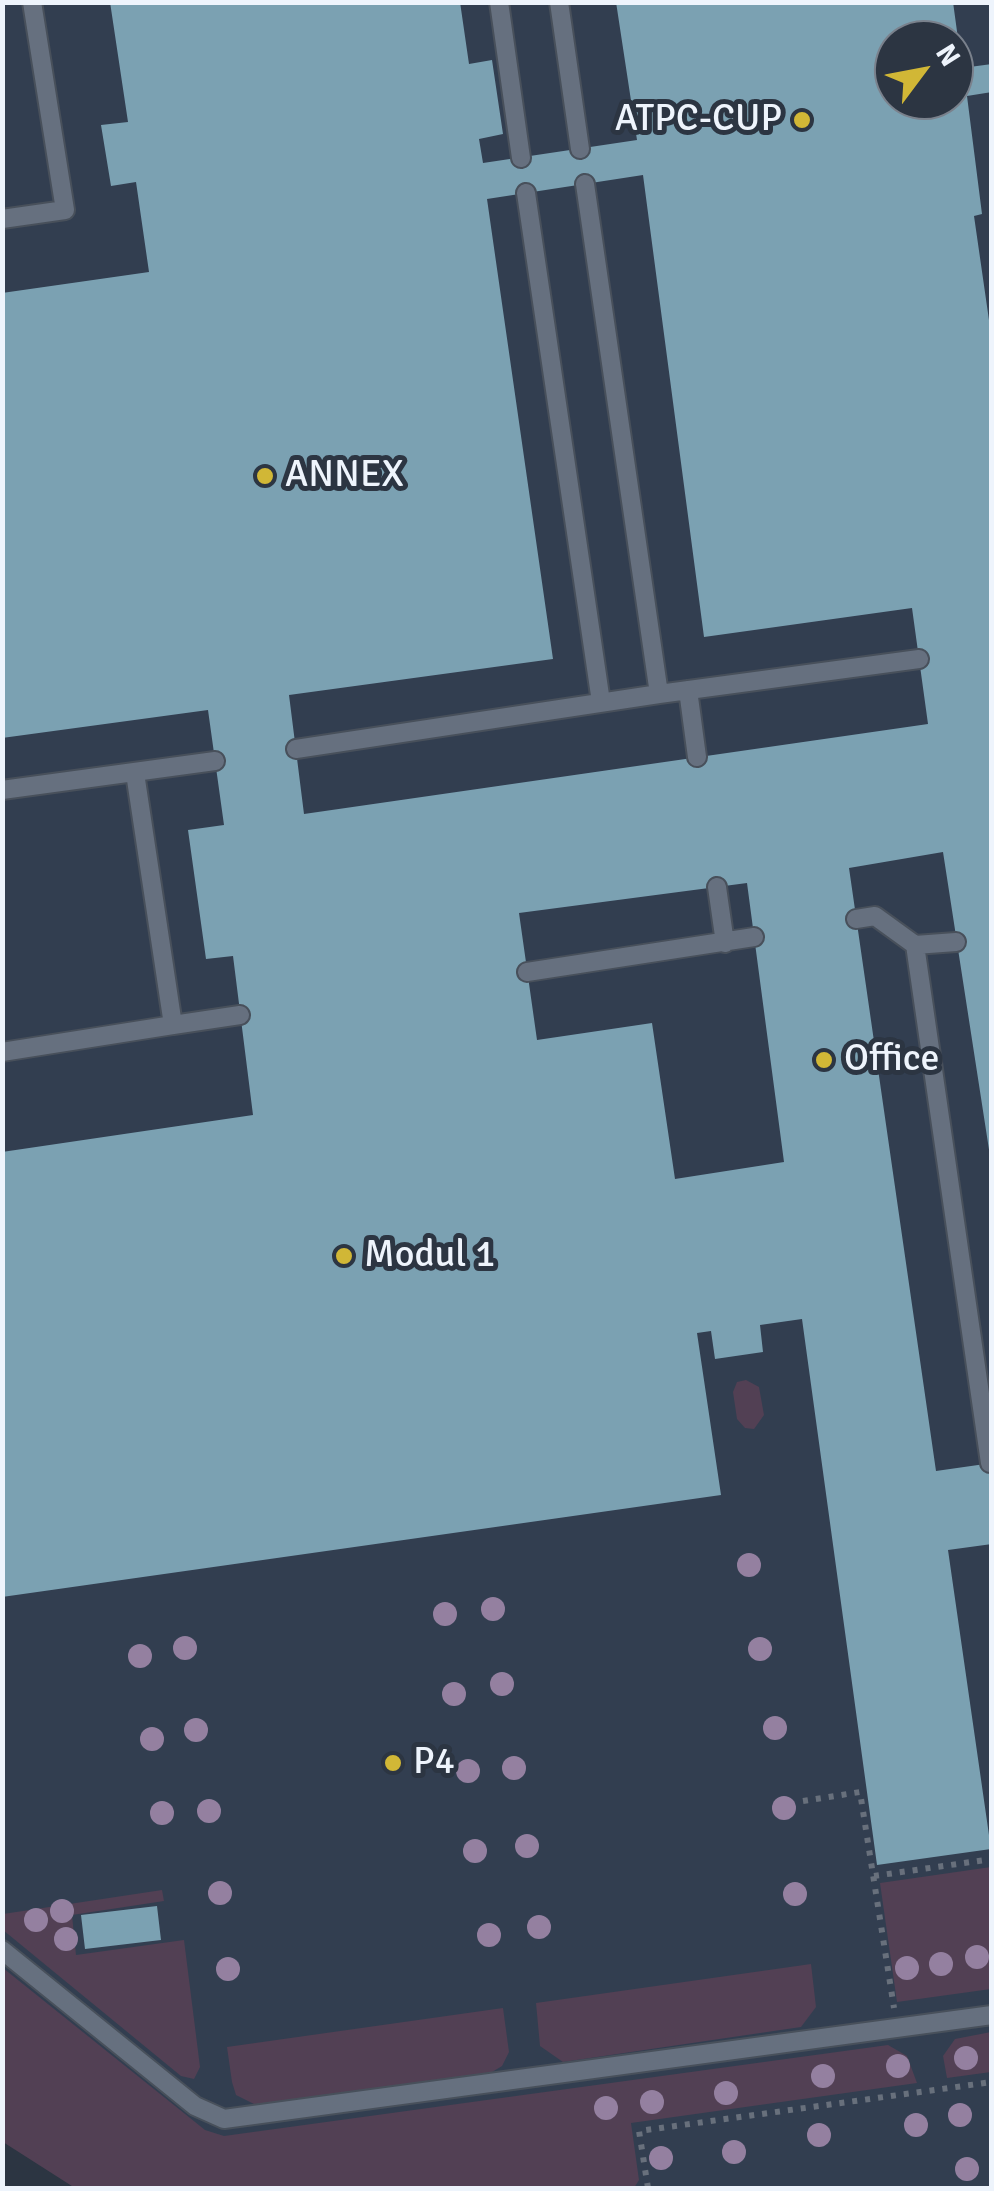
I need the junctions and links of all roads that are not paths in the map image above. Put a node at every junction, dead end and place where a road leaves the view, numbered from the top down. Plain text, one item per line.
1 (32, 2) edge
2 (499, 2) edge
3 (559, 2) edge
4 (580, 149) dead end
5 (521, 158) dead end
6 (585, 184) dead end
7 (526, 193) dead end
8 (2, 219) edge
9 (919, 660) dead end
10 (688, 690) junction
11 (658, 694) junction
12 (601, 702) junction
13 (296, 748) dead end
14 (697, 757) dead end
15 (215, 761) dead end
16 (135, 773) junction
17 (2, 790) edge
18 (718, 887) dead end
19 (856, 919) dead end
20 (754, 937) dead end
21 (725, 942) junction
22 (956, 942) dead end
23 (915, 945) junction
24 (527, 972) dead end
25 (240, 1016) dead end
26 (173, 1025) junction
27 (2, 1052) edge
28 (990, 1463) edge
29 (2, 1950) edge
30 (992, 2015) edge

1 - 8 lane
2 - 5 lane
3 - 4 lane
6 - 11 lane
7 - 12 lane
9 - 10 lane
10 - 11 lane
10 - 14 lane
11 - 12 lane
12 - 13 lane
15 - 16 lane
16 - 17 lane
16 - 26 lane
18 - 21 lane
19 - 23 lane
20 - 21 lane
21 - 24 lane
22 - 23 lane
23 - 28 lane
25 - 26 lane
26 - 27 lane
29 - 30 lane

